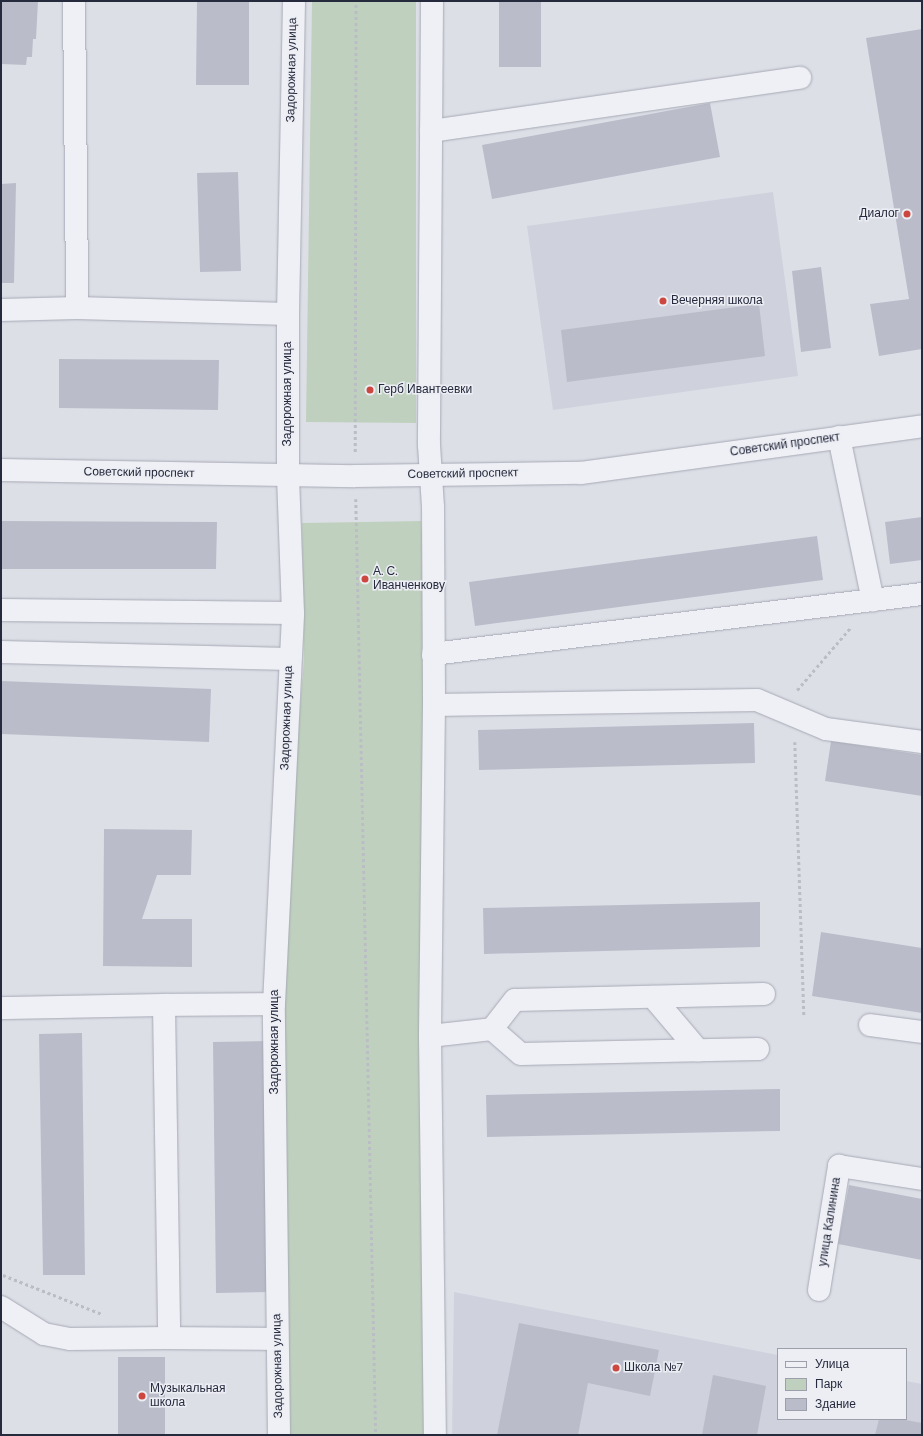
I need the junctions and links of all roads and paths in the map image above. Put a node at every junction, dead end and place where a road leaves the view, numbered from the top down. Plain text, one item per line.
1 (74, 1) edge
2 (294, 1) edge
3 (356, 1) edge
4 (432, 1) edge
5 (800, 78) dead end
6 (431, 131) junction
7 (77, 308) junction
8 (1, 310) edge
9 (288, 314) junction
10 (922, 426) edge
11 (839, 438) junction
12 (1, 470) edge
13 (431, 474) junction
14 (288, 476) junction
15 (355, 486) junction
16 (922, 594) edge
17 (873, 601) junction
18 (1, 610) edge
19 (292, 613) junction
20 (1, 652) edge
21 (433, 654) junction
22 (289, 659) junction
23 (434, 704) junction
24 (794, 717) junction
25 (922, 742) edge
26 (764, 994) dead end
27 (653, 997) junction
28 (274, 1004) junction
29 (164, 1005) junction
30 (1, 1008) edge
31 (804, 1017) dead end
32 (870, 1025) dead end
33 (492, 1030) junction
34 (922, 1032) edge
35 (430, 1036) junction
36 (758, 1049) dead end
37 (698, 1050) junction
38 (922, 1179) edge
39 (3, 1276) dead end
40 (819, 1290) dead end
41 (1, 1307) edge
42 (109, 1316) dead end
43 (169, 1338) junction
44 (277, 1339) junction
45 (279, 1435) edge
46 (376, 1435) edge
47 (435, 1435) edge

1 - 7 street
2 - 9 street, Задорожная улица
3 - 15 path
4 - 6 street
5 - 6 street
6 - 13 street
7 - 8 street
7 - 9 street
9 - 14 street, Задорожная улица
10 - 11 street, Советский проспект
11 - 13 street, Советский проспект
11 - 17 street
12 - 14 street, Советский проспект
13 - 15 street, Советский проспект
13 - 21 street
14 - 15 street, Советский проспект
14 - 19 street, Задорожная улица
15 - 46 path
16 - 17 street
17 - 21 street
17 - 24 path
18 - 19 street
19 - 22 street, Задорожная улица
20 - 22 street
21 - 23 street
22 - 28 street, Задорожная улица
23 - 24 street
23 - 35 street
24 - 25 street
24 - 31 path
26 - 27 street
27 - 33 street
27 - 37 street
28 - 29 street
28 - 44 street, Задорожная улица
29 - 30 street
29 - 43 street
32 - 34 street
33 - 35 street
33 - 37 street
35 - 47 street
36 - 37 street
38 - 40 street, улица Калинина
39 - 42 path
41 - 43 street
43 - 44 street
44 - 45 street, Задорожная улица

